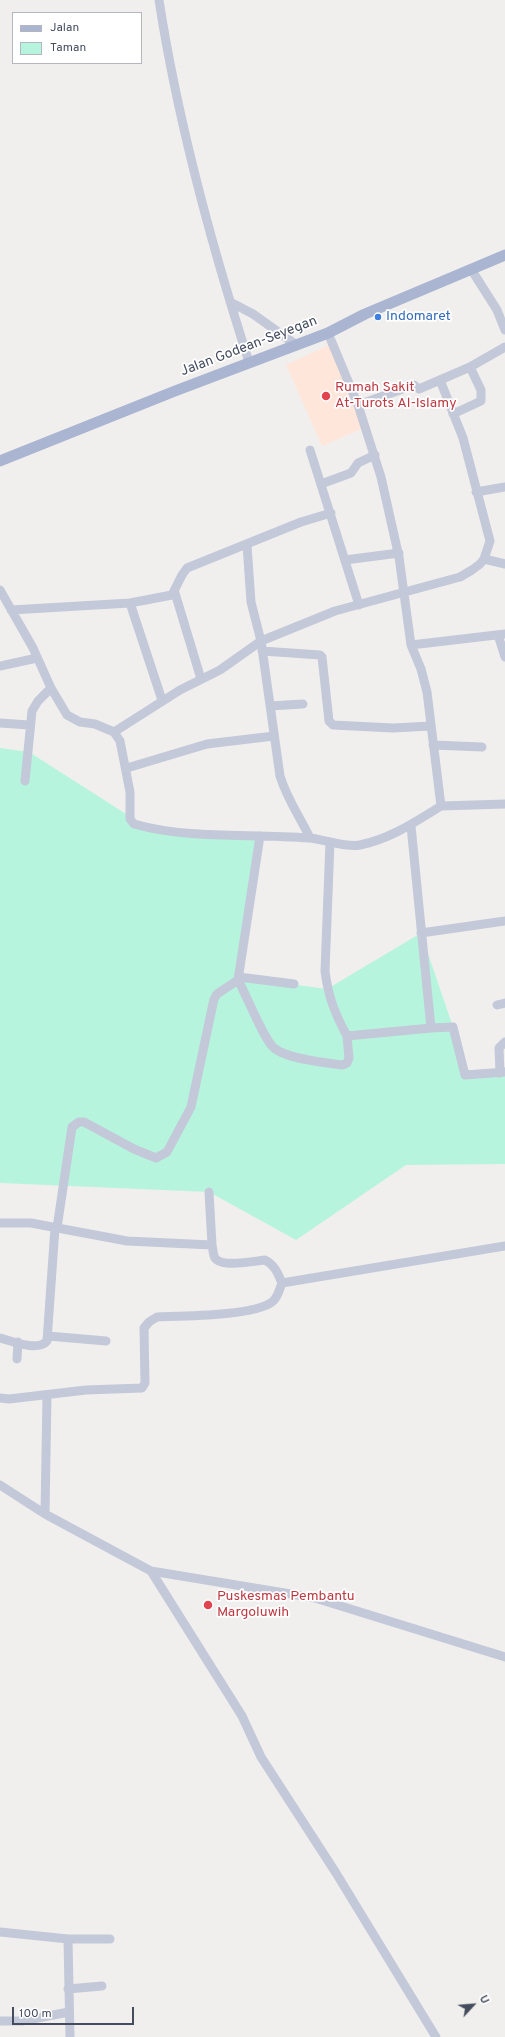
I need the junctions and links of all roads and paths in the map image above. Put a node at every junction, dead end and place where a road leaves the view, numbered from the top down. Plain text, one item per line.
1 (159, 0) edge
2 (505, 255) edge
3 (472, 269) junction
4 (230, 302) junction
5 (505, 330) edge
6 (328, 333) junction
7 (295, 344) junction
8 (505, 347) edge
9 (249, 362) junction
10 (470, 367) junction
11 (440, 380) junction
12 (358, 406) junction
13 (453, 414) junction
14 (310, 450) dead end
15 (375, 456) junction
16 (0, 461) edge
17 (322, 484) junction
18 (505, 487) edge
19 (476, 492) junction
20 (331, 513) junction
21 (247, 545) junction
22 (399, 554) junction
23 (484, 559) junction
24 (345, 560) junction
25 (505, 564) edge
26 (404, 590) junction
27 (175, 593) junction
28 (1, 595) edge
29 (130, 603) junction
30 (359, 605) junction
31 (11, 610) junction
32 (501, 634) edge
33 (412, 645) junction
34 (262, 646) junction
35 (505, 657) edge
36 (38, 658) junction
37 (0, 666) edge
38 (202, 679) junction
39 (51, 688) junction
40 (162, 700) junction
41 (303, 704) dead end
42 (270, 706) junction
43 (0, 723) edge
44 (29, 725) junction
45 (431, 726) junction
46 (114, 732) junction
47 (274, 736) junction
48 (433, 745) junction
49 (482, 747) dead end
50 (127, 768) junction
51 (25, 781) dead end
52 (505, 804) edge
53 (441, 806) junction
54 (411, 826) junction
55 (260, 836) junction
56 (310, 838) junction
57 (330, 842) junction
58 (505, 921) edge
59 (422, 933) junction
60 (239, 978) junction
61 (294, 984) dead end
62 (431, 1028) junction
63 (347, 1036) junction
64 (505, 1042) edge
65 (503, 1073) edge
66 (209, 1192) dead end
67 (0, 1224) edge
68 (56, 1228) junction
69 (212, 1245) junction
70 (505, 1246) edge
71 (282, 1283) junction
72 (48, 1336) junction
73 (0, 1338) edge
74 (106, 1341) dead end
75 (18, 1342) junction
76 (17, 1359) dead end
77 (47, 1394) junction
78 (0, 1398) edge
79 (0, 1485) edge
80 (45, 1514) junction
81 (151, 1571) junction
82 (505, 1657) edge
83 (0, 1932) edge
84 (68, 1939) junction
85 (110, 1939) dead end
86 (102, 1986) dead end
87 (68, 1989) junction
88 (69, 2012) junction
89 (0, 2021) edge
90 (70, 2037) edge
91 (436, 2037) edge

1 - 4 street
2 - 3 main road, Jalan Godean-Seyegan
3 - 5 street
3 - 6 main road, Jalan Godean-Seyegan
4 - 7 street
4 - 9 street
6 - 7 main road, Jalan Godean-Seyegan
6 - 12 street
7 - 9 main road, Jalan Godean-Seyegan
8 - 10 street
9 - 16 main road, Jalan Godean-Seyegan
10 - 11 street
10 - 13 street
11 - 12 street
11 - 13 street
12 - 15 street
13 - 19 street
14 - 17 street
15 - 17 street
15 - 22 street
17 - 20 street
18 - 19 street
19 - 23 street
20 - 21 street
20 - 24 street
21 - 27 street
21 - 34 street
22 - 24 street
22 - 26 street
23 - 25 street
23 - 26 street
24 - 30 street
26 - 30 street
26 - 33 street
27 - 29 street
27 - 38 street
28 - 31 street
29 - 31 street
29 - 40 street
30 - 34 street
31 - 36 street
32 - 33 street
32 - 35 street
33 - 45 street
34 - 38 street
34 - 42 street
34 - 45 street
36 - 37 street
36 - 39 street
38 - 40 street
39 - 44 street
39 - 46 street
40 - 46 street
41 - 42 street
42 - 47 street
43 - 44 street
44 - 51 street
45 - 48 street
46 - 50 street
47 - 50 street
47 - 56 street
48 - 49 street
48 - 53 street
50 - 55 street
52 - 53 street
53 - 54 street
54 - 57 street
54 - 59 street
55 - 56 street
55 - 60 street
56 - 57 street
57 - 63 street
58 - 59 street
59 - 62 street
60 - 61 street
60 - 63 street
60 - 68 street
62 - 63 street
62 - 65 street
64 - 65 street
66 - 69 street
67 - 68 street
68 - 69 street
68 - 72 street
69 - 71 street
70 - 71 street
71 - 77 street
72 - 74 street
72 - 75 street
73 - 75 street
75 - 76 street
77 - 78 street
77 - 80 street
79 - 80 street
80 - 81 street
81 - 82 street
81 - 91 street
83 - 84 street
84 - 85 street
84 - 87 street
86 - 87 street
87 - 88 street
88 - 89 street
88 - 90 street

